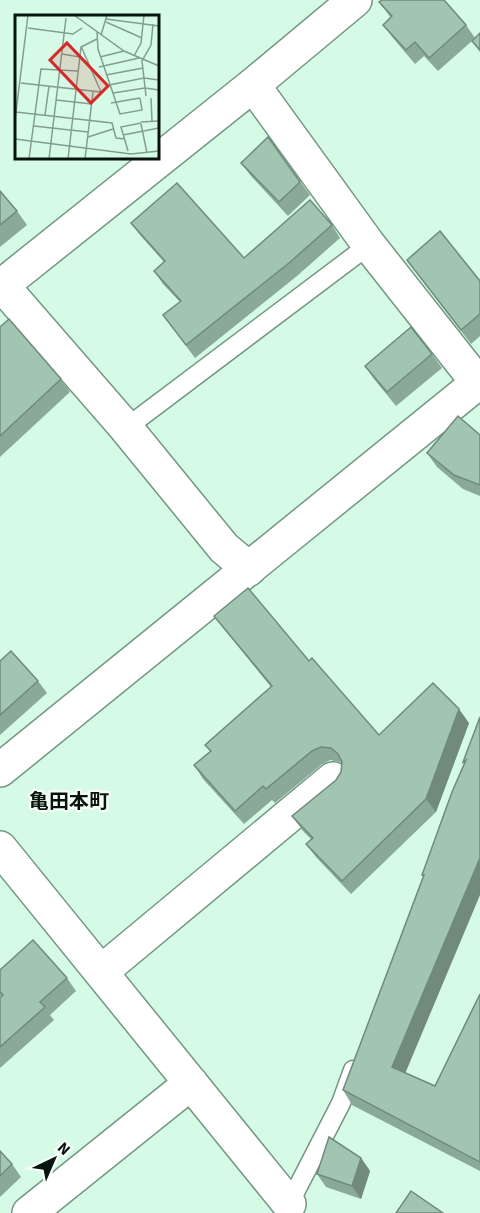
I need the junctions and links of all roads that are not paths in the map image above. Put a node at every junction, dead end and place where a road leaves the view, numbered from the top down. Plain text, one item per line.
1 (355, 0) edge
2 (252, 85) junction
3 (369, 245) junction
4 (1, 285) edge
5 (479, 382) edge
6 (126, 428) junction
7 (249, 569) junction
8 (0, 770) edge
9 (333, 779) edge
10 (0, 848) edge
11 (100, 972) junction
12 (357, 1059) edge
13 (191, 1083) junction
14 (289, 1204) joint
15 (29, 1213) edge

1 - 2 street
2 - 3 street
2 - 4 street
3 - 5 street
3 - 6 lane
4 - 6 street
5 - 7 street
6 - 7 street
7 - 8 street
9 - 11 street
10 - 11 street
11 - 13 street
12 - 14 lane
13 - 14 street
13 - 15 street

